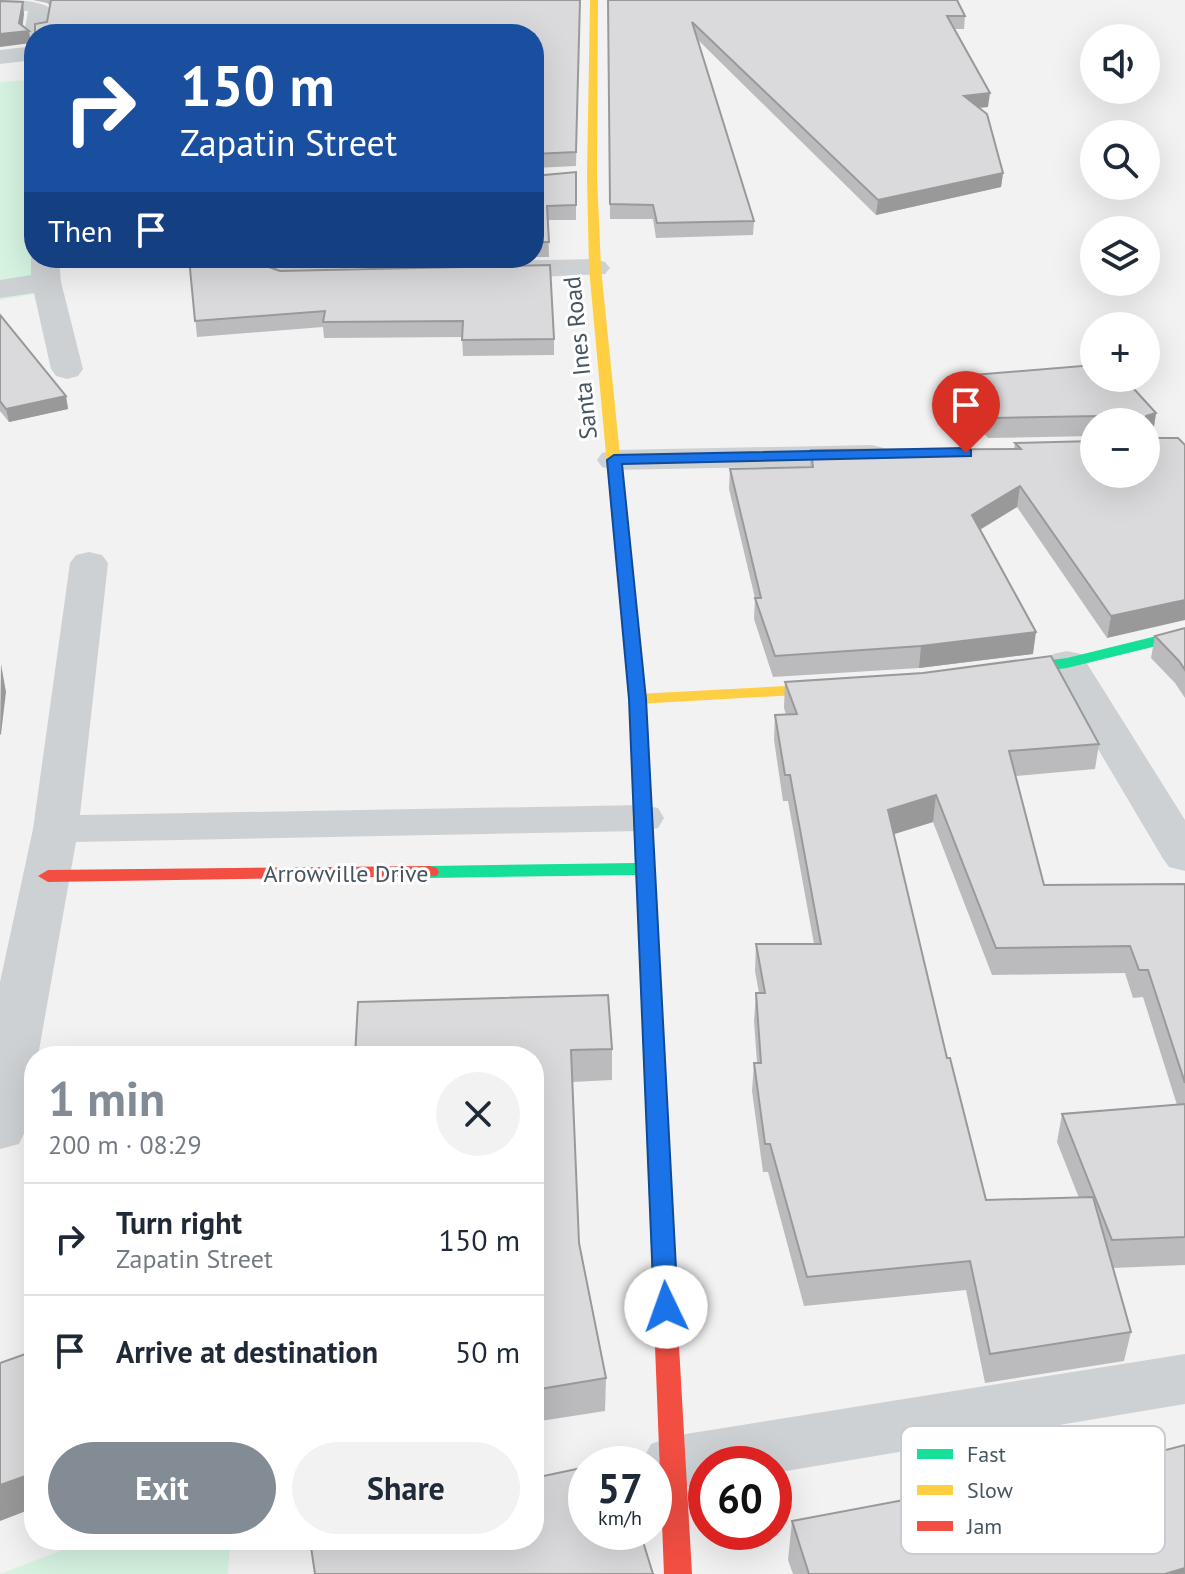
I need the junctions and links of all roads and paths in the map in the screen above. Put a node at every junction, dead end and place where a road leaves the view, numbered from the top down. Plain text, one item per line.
1 (594, 0) edge
2 (0, 4) edge
3 (37, 24) edge
4 (24, 54) edge
5 (0, 57) edge
6 (592, 176) junction
7 (563, 177) edge
8 (280, 268) edge
9 (595, 268) junction
10 (46, 270) edge
11 (454, 271) edge
12 (360, 273) edge
13 (0, 289) edge
14 (67, 369) dead end
15 (905, 454) edge
16 (614, 460) junction
17 (89, 563) dead end
18 (1185, 634) edge
19 (1067, 663) junction
20 (972, 676) edge
21 (869, 686) edge
22 (637, 699) junction
23 (642, 818) junction
24 (417, 824) junction
25 (246, 826) junction
26 (56, 829) junction
27 (1185, 857) edge
28 (645, 869) junction
29 (238, 873) junction
30 (415, 873) junction
31 (48, 876) junction
32 (12, 994) edge
33 (0, 1130) edge
34 (1185, 1379) edge
35 (673, 1463) junction
36 (678, 1574) edge

1 - 6 main road, Santa Ines Road
2 - 3 street
4 - 5 street
6 - 7 street
6 - 9 main road, Santa Ines Road
8 - 12 street
9 - 11 street
9 - 16 main road, Santa Ines Road
10 - 13 street
10 - 14 street
15 - 16 street
16 - 22 main road, Santa Ines Road
17 - 26 street
18 - 19 main road
19 - 20 main road
19 - 27 street
21 - 22 main road
22 - 23 main road, Santa Ines Road
23 - 24 street, Arrowville Drive
23 - 28 main road, Santa Ines Road
24 - 25 street, Arrowville Drive
24 - 30 street
25 - 26 street, Arrowville Drive
25 - 29 street
26 - 31 street
28 - 30 main road, Arrowville Drive
28 - 35 main road, Santa Ines Road
29 - 30 main road, Arrowville Drive
29 - 31 main road, Arrowville Drive
31 - 32 street
32 - 33 street
34 - 35 street
35 - 36 main road, Santa Ines Road

